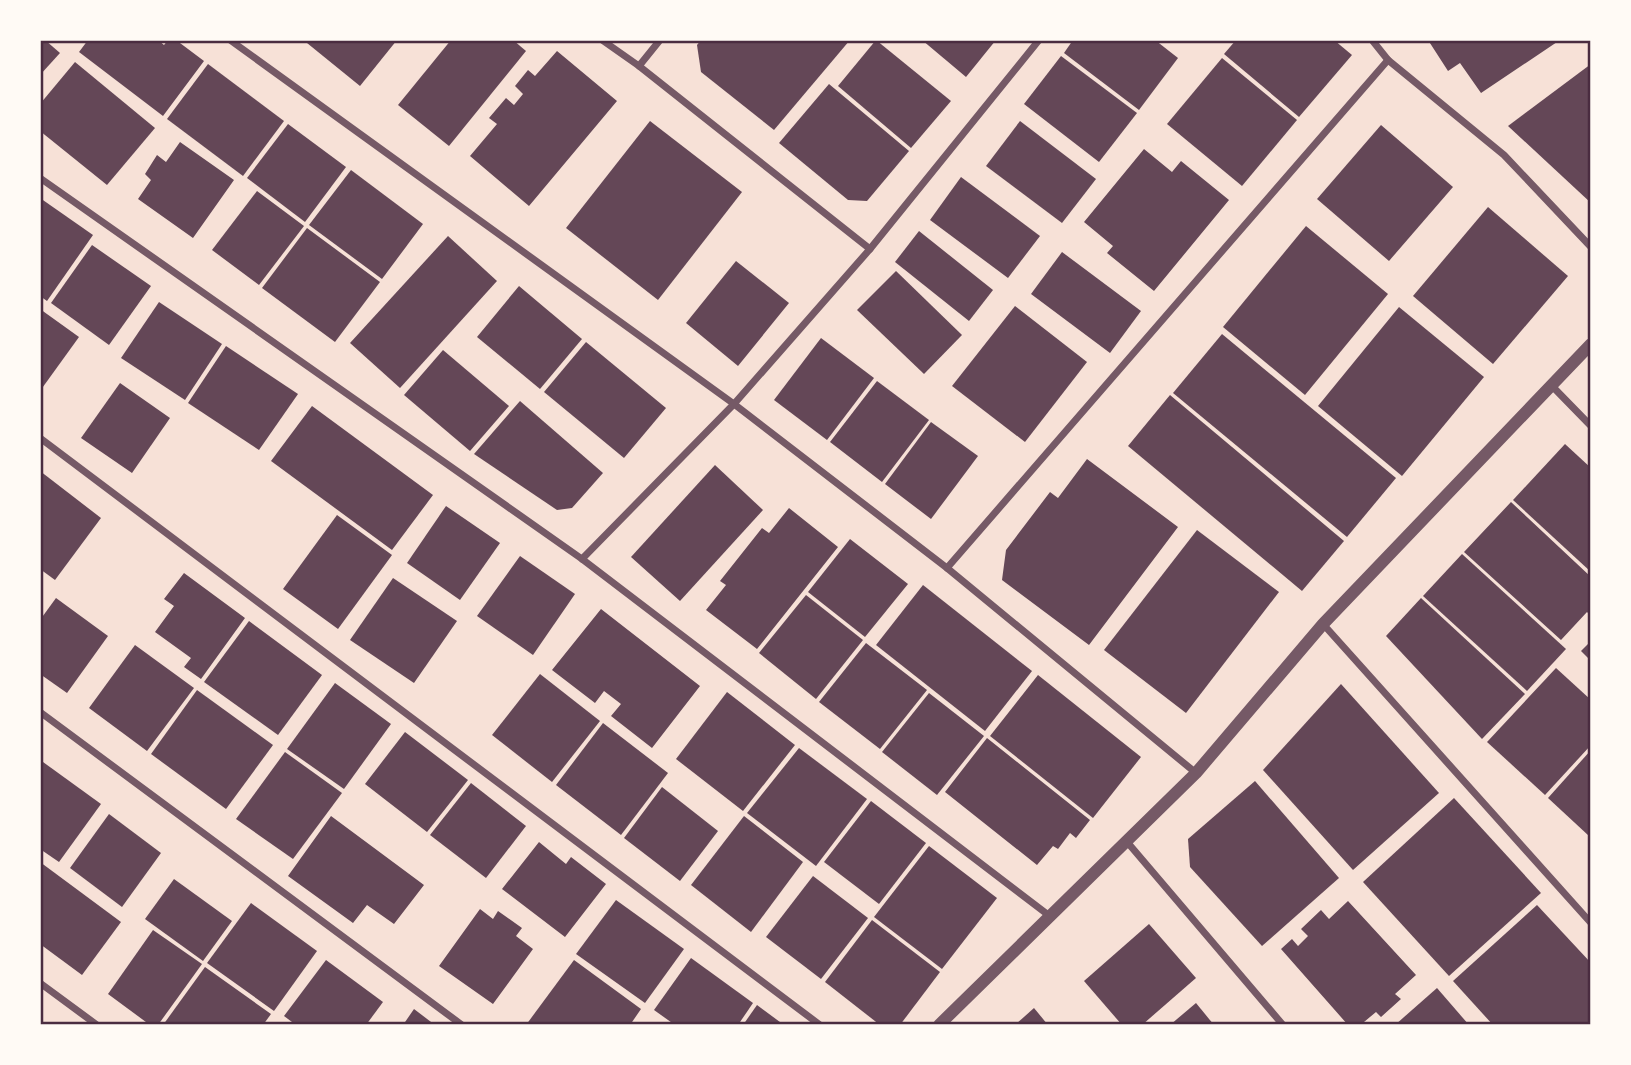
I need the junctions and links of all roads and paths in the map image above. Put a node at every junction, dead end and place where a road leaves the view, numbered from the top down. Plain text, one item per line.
1 (230, 40) edge
2 (602, 40) edge
3 (660, 40) edge
4 (1039, 40) edge
5 (1371, 40) edge
6 (1388, 60) junction
7 (639, 66) junction
8 (40, 178) edge
9 (1591, 247) edge
10 (870, 249) junction
11 (1591, 344) edge
12 (1553, 387) junction
13 (734, 404) junction
14 (1591, 426) edge
15 (40, 438) edge
16 (582, 559) junction
17 (947, 568) junction
18 (1323, 624) junction
19 (40, 712) edge
20 (1196, 774) junction
21 (1128, 843) junction
22 (1051, 916) junction
23 (1591, 923) edge
24 (40, 983) edge
25 (97, 1025) edge
26 (462, 1025) edge
27 (820, 1025) edge
28 (939, 1025) edge
29 (1283, 1025) edge

1 - 13 street
2 - 7 street
3 - 7 street
4 - 10 street
5 - 6 street
6 - 9 street
6 - 17 street
7 - 10 street
8 - 16 street
10 - 13 street
11 - 12 street
12 - 14 street
12 - 18 street
13 - 16 street
13 - 17 street
15 - 27 street
16 - 22 street
17 - 20 street
18 - 20 street
18 - 23 street
19 - 26 street
20 - 21 street
21 - 22 street
21 - 29 street
22 - 28 street
24 - 25 street

